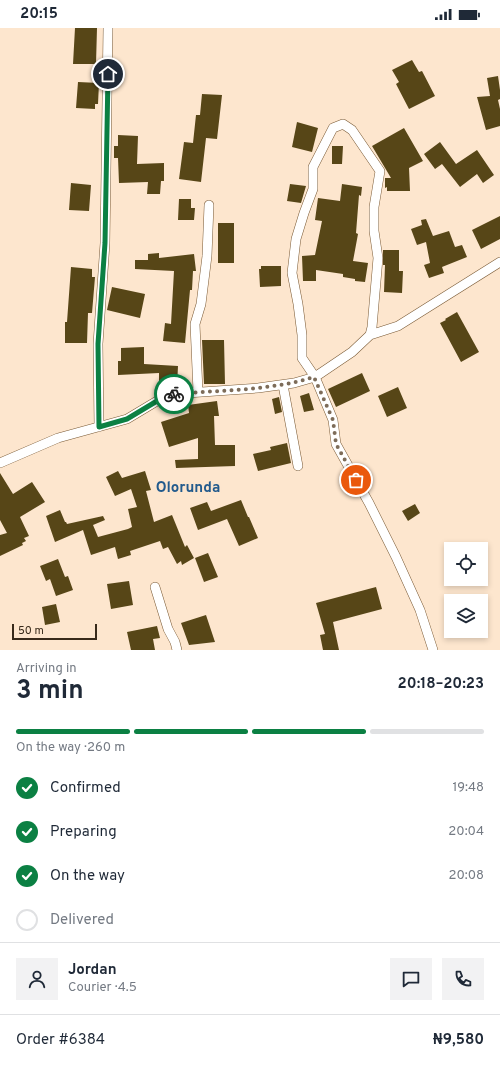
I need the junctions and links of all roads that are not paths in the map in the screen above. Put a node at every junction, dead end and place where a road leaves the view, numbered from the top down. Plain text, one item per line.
1 (108, 28) edge
2 (209, 205) dead end
3 (500, 262) edge
4 (370, 335) junction
5 (314, 377) junction
6 (283, 385) junction
7 (198, 392) junction
8 (99, 427) junction
9 (0, 463) edge
10 (298, 466) dead end
11 (155, 588) dead end
12 (177, 650) edge
13 (433, 650) edge

1 - 8 street
2 - 7 street
3 - 4 street
4 - 5 street
4 - 5 street
5 - 6 street
5 - 13 street
6 - 7 street
6 - 10 street
7 - 8 street
8 - 9 street
11 - 12 street

